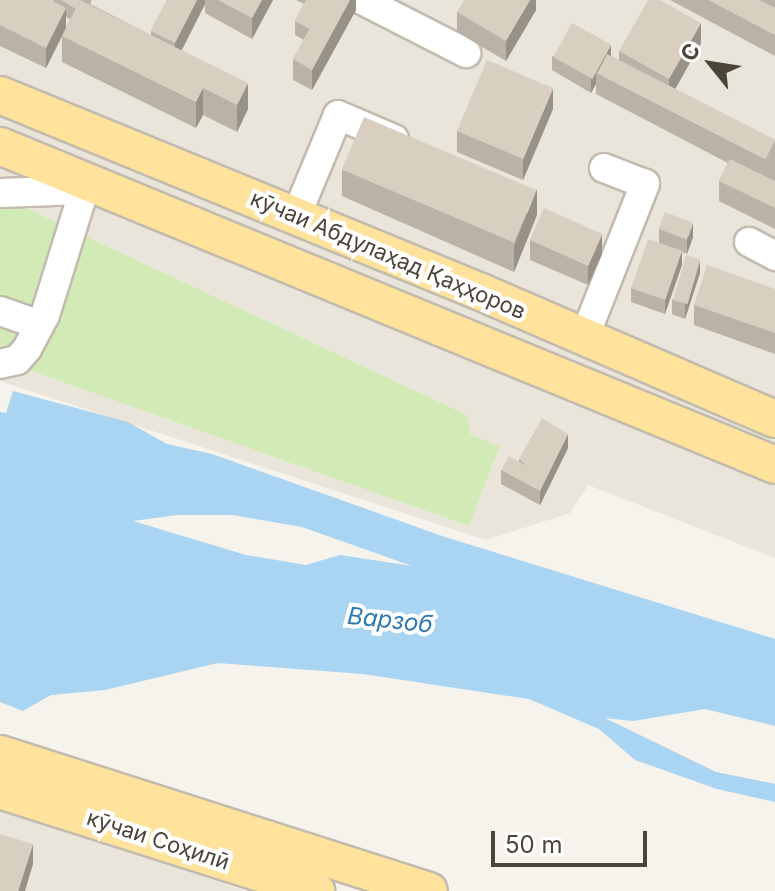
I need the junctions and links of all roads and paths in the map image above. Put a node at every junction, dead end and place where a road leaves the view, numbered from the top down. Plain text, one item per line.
1 (362, 0) edge
2 (466, 53) dead end
3 (0, 95) edge
4 (0, 146) edge
5 (422, 150) edge
6 (604, 168) dead end
7 (0, 193) edge
8 (296, 216) junction
9 (749, 242) dead end
10 (775, 256) edge
11 (0, 311) edge
12 (40, 325) junction
13 (584, 338) junction
14 (0, 364) edge
15 (770, 414) edge
16 (775, 465) edge
17 (0, 754) edge
18 (0, 790) edge
19 (316, 891) edge
20 (429, 891) edge

1 - 2 street
3 - 8 main road, кӯчаи Абдулаҳад Қаҳҳоров
4 - 16 main road, кӯчаи Абдулаҳад Қаҳҳоров
5 - 8 street
6 - 13 street
7 - 12 street
8 - 13 main road, кӯчаи Абдулаҳад Қаҳҳоров
9 - 10 street
11 - 12 street
12 - 14 street
13 - 15 main road, кӯчаи Абдулаҳад Қаҳҳоров
17 - 20 main road
18 - 19 main road, кӯчаи Соҳилӣ

